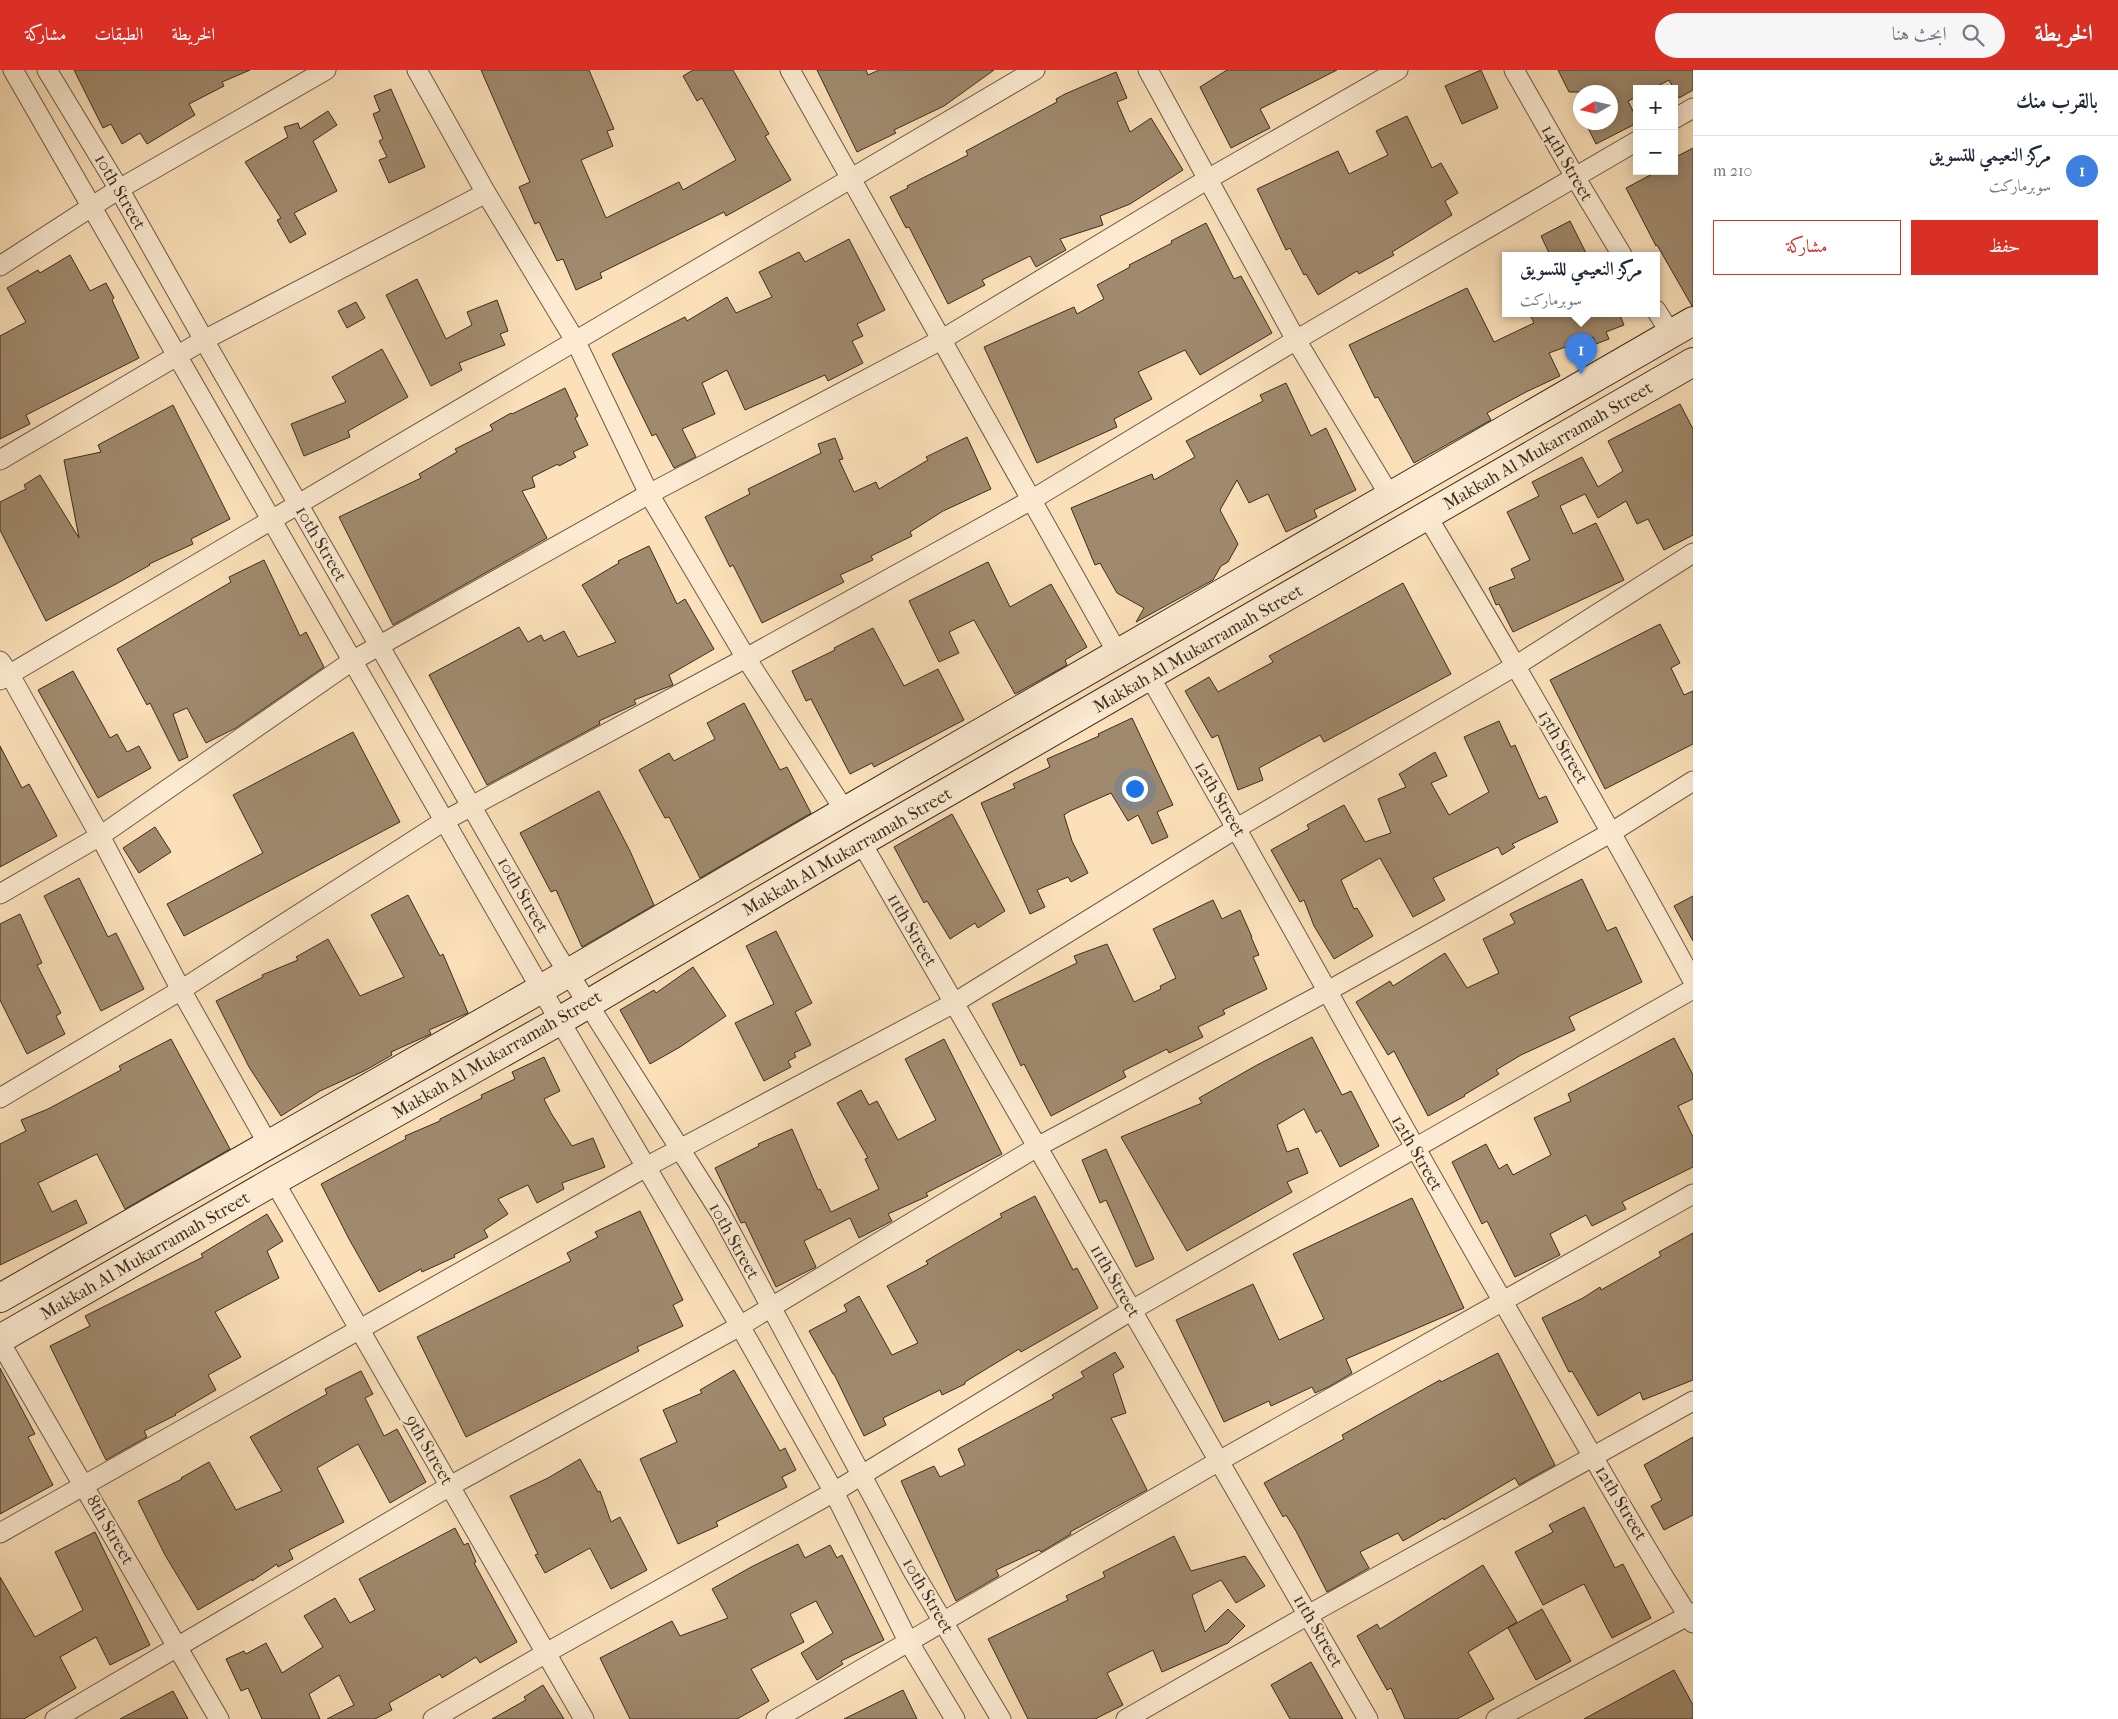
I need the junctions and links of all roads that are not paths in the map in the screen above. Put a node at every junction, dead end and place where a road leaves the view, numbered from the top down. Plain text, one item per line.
1 (13, 70) edge
2 (47, 70) edge
3 (326, 70) edge
4 (417, 70) edge
5 (790, 70) edge
6 (1035, 70) edge
7 (1148, 70) edge
8 (1398, 70) edge
9 (1514, 70) edge
10 (1693, 108) edge
11 (1678, 117) edge
12 (1633, 143) edge
13 (1575, 178) junction
14 (1208, 179) junction
15 (851, 180) junction
16 (119, 189) junction
17 (486, 192) junction
18 (92, 206) junction
19 (1620, 252) edge
20 (0, 266) edge
21 (1660, 313) edge
22 (1682, 328) edge
23 (204, 340) junction
24 (941, 340) junction
25 (1296, 340) junction
26 (576, 342) junction
27 (177, 355) junction
28 (1693, 362) edge
29 (0, 460) edge
30 (649, 494) junction
31 (1390, 496) junction
32 (1033, 500) junction
33 (298, 505) junction
34 (1428, 516) junction
35 (272, 521) junction
36 (1691, 558) edge
37 (379, 646) junction
38 (1118, 654) junction
39 (746, 658) junction
40 (352, 661) junction
41 (1517, 666) junction
42 (3, 672) edge
43 (1150, 677) junction
44 (1693, 781) edge
45 (471, 806) junction
46 (844, 811) junction
47 (444, 821) junction
48 (1236, 828) junction
49 (1612, 832) junction
50 (100, 836) junction
51 (861, 842) junction
52 (0, 894) edge
53 (568, 972) junction
54 (1693, 981) edge
55 (541, 989) junction
56 (1693, 989) edge
57 (181, 990) junction
58 (1326, 992) junction
59 (954, 1002) junction
60 (588, 1004) junction
61 (561, 1020) junction
62 (0, 1098) edge
63 (268, 1144) junction
64 (1037, 1147) junction
65 (680, 1149) junction
66 (1414, 1149) junction
67 (646, 1167) junction
68 (274, 1181) junction
69 (1693, 1194) edge
70 (0, 1298) edge
71 (1502, 1302) junction
72 (771, 1308) junction
73 (1132, 1310) junction
74 (740, 1326) junction
75 (360, 1329) junction
76 (0, 1340) edge
77 (1693, 1401) edge
78 (1594, 1458) junction
79 (1219, 1461) junction
80 (861, 1476) junction
81 (450, 1486) junction
82 (84, 1487) junction
83 (834, 1492) junction
84 (0, 1533) edge
85 (1308, 1615) junction
86 (1691, 1617) edge
87 (942, 1622) junction
88 (908, 1641) junction
89 (178, 1648) junction
90 (546, 1653) junction
91 (56, 1719) edge
92 (219, 1719) edge
93 (433, 1719) edge
94 (584, 1719) edge
95 (776, 1719) edge
96 (955, 1719) edge
97 (1001, 1719) edge
98 (1126, 1719) edge
99 (1368, 1719) edge
100 (1496, 1719) edge

1 - 18 street, 10th Street
2 - 16 street, 10th Street
3 - 16 street
4 - 17 street
5 - 15 street
6 - 15 street
7 - 14 street
8 - 14 street
9 - 13 street, 14th Street
10 - 11 street
12 - 13 street
13 - 19 street, 14th Street
13 - 25 street
14 - 24 street
14 - 25 street
15 - 24 street
15 - 26 street
16 - 18 street
16 - 23 street, 10th Street
17 - 23 street
17 - 26 street
18 - 20 street
18 - 27 street, 10th Street
21 - 22 street
22 - 31 main road, Makkah Al Mukarramah Street
23 - 27 street
23 - 33 street, 10th Street
24 - 30 street
24 - 32 street
25 - 31 street
25 - 32 street
26 - 30 street
26 - 33 street
27 - 29 street
27 - 35 street, 10th Street
28 - 34 main road, Makkah Al Mukarramah Street
30 - 37 street
30 - 39 street
31 - 38 main road, Makkah Al Mukarramah Street
32 - 38 street
32 - 39 street
33 - 35 street
33 - 37 street, 10th Street
34 - 41 street, 13th Street
34 - 43 main road, Makkah Al Mukarramah Street
35 - 40 street, 10th Street
35 - 42 street
36 - 41 street
37 - 40 street
37 - 45 street, 10th Street
38 - 46 main road, Makkah Al Mukarramah Street
39 - 45 street
39 - 46 street
40 - 47 street, 10th Street
40 - 50 street
41 - 48 street
41 - 49 street, 13th Street
42 - 50 street
43 - 48 street, 12th Street
43 - 51 main road, Makkah Al Mukarramah Street
44 - 49 street
45 - 47 street
45 - 53 street, 10th Street
46 - 53 main road, Makkah Al Mukarramah Street
47 - 55 street, 10th Street
47 - 57 street
48 - 58 street, 12th Street
48 - 59 street
49 - 54 street, 13th Street
49 - 58 street
50 - 52 street
50 - 57 street
51 - 59 street, 11th Street
51 - 60 main road, Makkah Al Mukarramah Street
53 - 55 main road, Makkah Al Mukarramah Street
53 - 60 street, 10th Street
55 - 61 street, 10th Street
55 - 63 main road, Makkah Al Mukarramah Street
56 - 66 street
57 - 62 street
57 - 63 street
58 - 64 street
58 - 66 street, 12th Street
59 - 64 street, 11th Street
59 - 65 street
60 - 61 main road, Makkah Al Mukarramah Street
60 - 65 street, 10th Street
61 - 67 street, 10th Street
61 - 68 main road, Makkah Al Mukarramah Street
63 - 70 main road, Makkah Al Mukarramah Street
64 - 72 street
64 - 73 street, 11th Street
65 - 67 street
65 - 72 street, 10th Street
66 - 71 street, 12th Street
66 - 73 street
67 - 74 street, 10th Street
67 - 75 street
68 - 75 street, 9th Street
68 - 76 main road, Makkah Al Mukarramah Street
69 - 71 street
71 - 78 street, 12th Street
71 - 79 street
72 - 74 street
72 - 80 street, 10th Street
73 - 79 street, 11th Street
73 - 80 street
74 - 81 street
74 - 83 street, 10th Street
75 - 81 street, 9th Street
75 - 82 street
76 - 82 street, 8th Street
77 - 78 street
78 - 85 street
78 - 86 street, 12th Street
79 - 85 street, 11th Street
79 - 87 street
80 - 83 street
80 - 87 street, 10th Street
81 - 89 street
81 - 90 street, 9th Street
82 - 84 street
82 - 89 street, 8th Street
83 - 88 street, 10th Street
83 - 90 street
85 - 98 street
85 - 99 street, 11th Street
86 - 100 street
87 - 88 street
87 - 97 street, 10th Street
88 - 95 street
88 - 96 street, 10th Street
89 - 91 street
89 - 92 street, 8th Street
90 - 93 street
90 - 94 street, 9th Street

